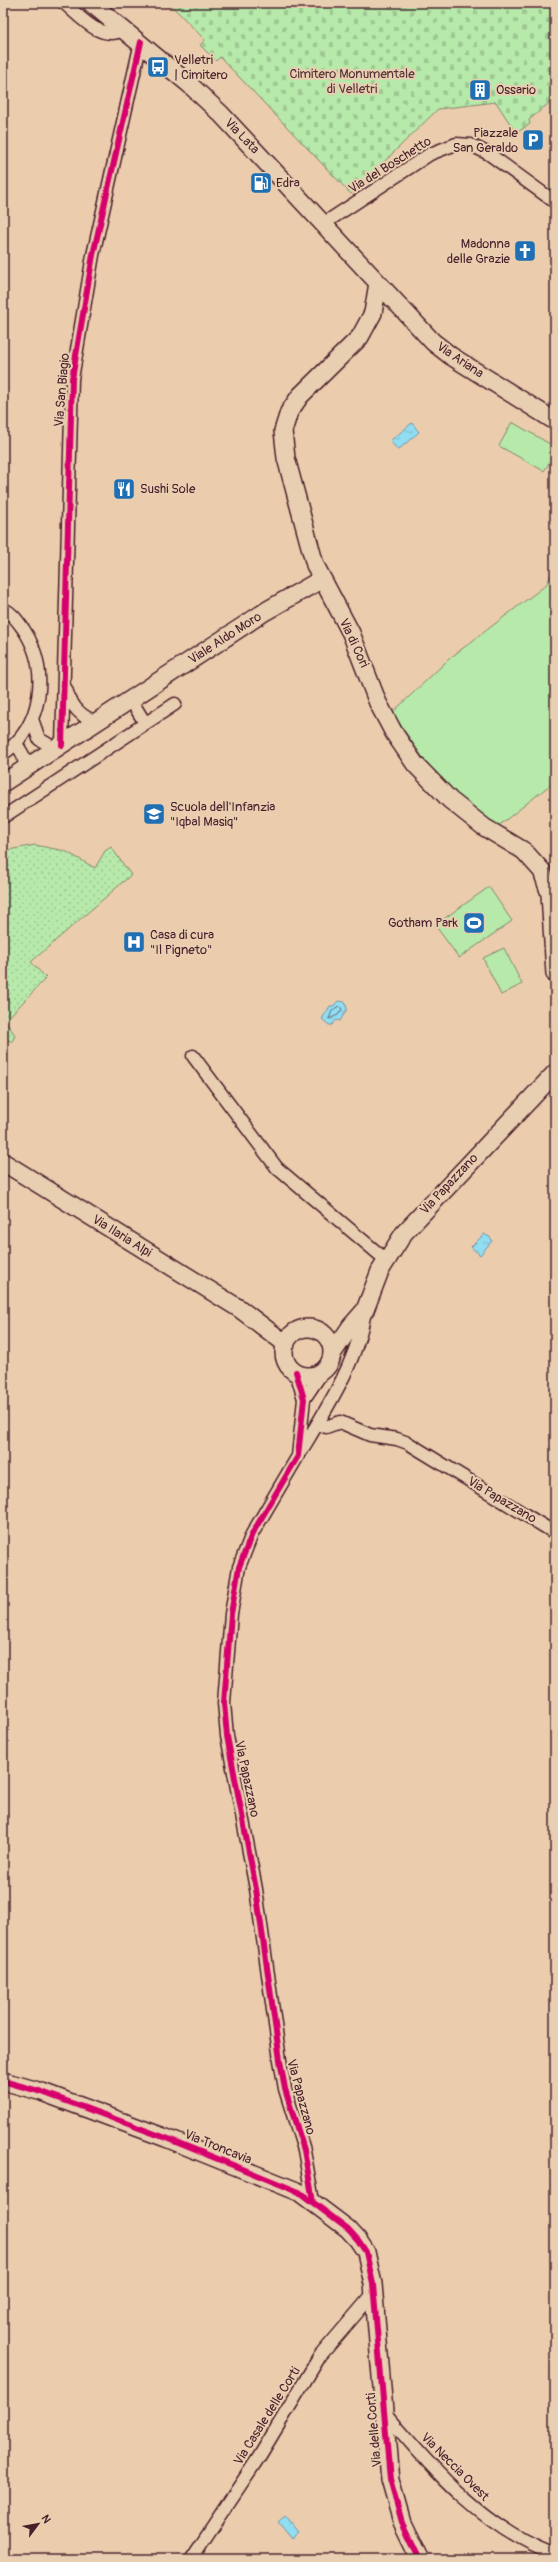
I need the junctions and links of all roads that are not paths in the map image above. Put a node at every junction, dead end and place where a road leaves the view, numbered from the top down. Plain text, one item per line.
1 (64, 3) edge
2 (92, 3) edge
3 (124, 29) junction
4 (140, 42) junction
5 (555, 202) edge
6 (323, 224) junction
7 (378, 283) junction
8 (555, 421) edge
9 (322, 579) junction
10 (3, 608) edge
11 (65, 686) junction
12 (131, 700) junction
13 (175, 704) dead end
14 (32, 719) junction
15 (98, 722) junction
16 (145, 724) junction
17 (16, 743) junction
18 (59, 747) junction
19 (3, 754) edge
20 (26, 769) junction
21 (3, 783) edge
22 (3, 816) edge
23 (555, 974) edge
24 (193, 1056) dead end
25 (555, 1073) edge
26 (3, 1162) edge
27 (386, 1260) junction
28 (240, 1309) junction
29 (366, 1310) junction
30 (351, 1326) junction
31 (306, 1330) junction
32 (286, 1344) junction
33 (332, 1354) junction
34 (323, 1371) junction
35 (296, 1372) junction
36 (304, 1399) junction
37 (318, 1424) junction
38 (298, 1456) junction
39 (555, 1533) edge
40 (3, 2081) edge
41 (313, 2201) junction
42 (373, 2294) junction
43 (384, 2412) junction
44 (555, 2555) edge
45 (191, 2559) edge
46 (420, 2559) edge

1 - 3 street
2 - 3 street, Via Lata
3 - 4 street, Via Lata
4 - 6 street, Via Lata
4 - 11 street, Via San Biagio
5 - 6 street, Via del Boschetto
6 - 7 street, Via Lata
7 - 8 street, Via Ariana
7 - 9 street, Via di Cori
9 - 12 street, Viale Aldo Moro
9 - 23 street, Via di Cori
10 - 14 street
11 - 15 street, Via San Biagio
11 - 18 street, Via San Biagio
12 - 15 street, Viale Aldo Moro
12 - 16 street
13 - 16 street
14 - 17 street
14 - 18 street
15 - 18 street, Viale Aldo Moro
16 - 22 street
17 - 19 street
17 - 20 street
18 - 20 street, Viale Aldo Moro
20 - 21 street, Viale Aldo Moro
24 - 27 street
25 - 27 street, Via Papazzano
26 - 28 street, Via Ilaria Alpi
27 - 29 street, Via Papazzano
28 - 31 street, Via Ilaria Alpi
28 - 32 street, Via Ilaria Alpi
29 - 30 street, Via Papazzano
29 - 37 street, Via Papazzano
30 - 31 street
30 - 33 street, Via Papazzano
31 - 32 street
31 - 33 street
32 - 35 street
33 - 34 street
34 - 35 street
34 - 36 street, Via Papazzano
35 - 36 street, Via Papazzano
36 - 38 street, Via Papazzano
37 - 38 street, Via Papazzano
37 - 39 street, Via Papazzano
38 - 41 street, Via Papazzano
40 - 41 street, Via Troncavia
41 - 42 street, Via Troncavia
42 - 43 street, Via delle Corti
42 - 45 street, Via Casale delle Corti
43 - 44 street, Via Neccia Ovest
43 - 46 street, Via delle Corti

